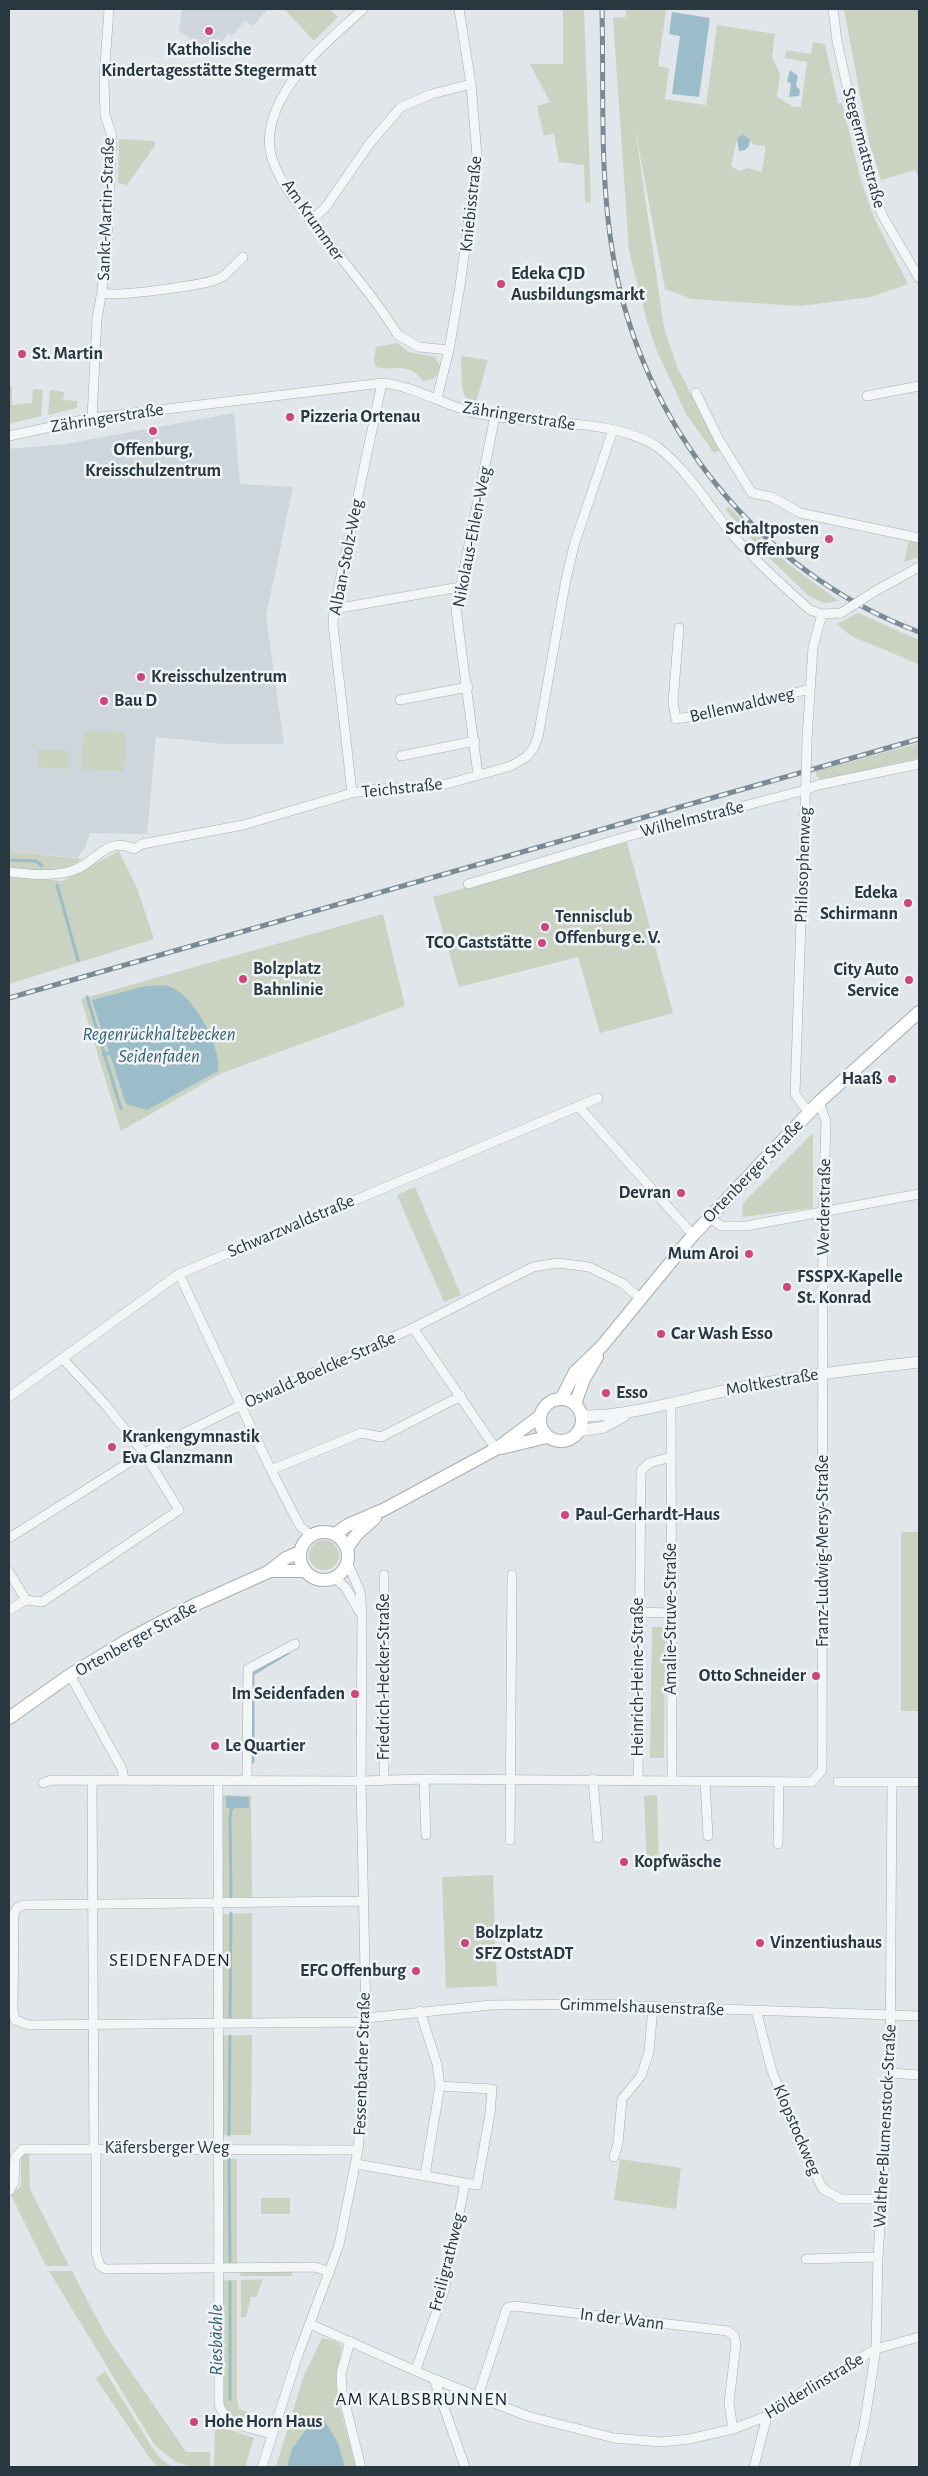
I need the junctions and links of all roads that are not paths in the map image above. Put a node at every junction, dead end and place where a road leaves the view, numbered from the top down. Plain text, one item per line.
1 (109, 9) edge
2 (363, 9) edge
3 (459, 9) edge
4 (833, 9) edge
5 (471, 84) junction
6 (311, 220) junction
7 (243, 257) dead end
8 (919, 278) edge
9 (102, 293) junction
10 (450, 350) junction
11 (382, 383) junction
12 (919, 386) edge
13 (696, 393) dead end
14 (867, 396) dead end
15 (437, 398) junction
16 (495, 416) junction
17 (92, 418) junction
18 (613, 430) junction
19 (9, 436) edge
20 (919, 538) edge
21 (919, 567) edge
22 (460, 587) junction
23 (334, 609) junction
24 (822, 614) junction
25 (679, 628) dead end
26 (468, 687) junction
27 (810, 689) junction
28 (400, 700) dead end
29 (474, 742) junction
30 (401, 756) dead end
31 (919, 764) edge
32 (478, 775) junction
33 (805, 790) junction
34 (352, 793) junction
35 (9, 872) edge
36 (468, 884) dead end
37 (919, 1012) edge
38 (598, 1098) dead end
39 (819, 1102) junction
40 (579, 1107) junction
41 (809, 1113) junction
42 (919, 1194) edge
43 (823, 1213) junction
44 (709, 1217) junction
45 (693, 1235) junction
46 (178, 1274) junction
47 (640, 1298) junction
48 (413, 1328) junction
49 (602, 1346) junction
50 (62, 1358) junction
51 (919, 1362) edge
52 (823, 1372) junction
53 (461, 1396) junction
54 (9, 1397) edge
55 (561, 1399) junction
56 (671, 1402) junction
57 (242, 1404) junction
58 (575, 1404) junction
59 (628, 1414) junction
60 (540, 1416) junction
61 (582, 1416) junction
62 (579, 1431) junction
63 (547, 1437) junction
64 (496, 1449) junction
65 (144, 1453) junction
66 (672, 1457) junction
67 (271, 1470) junction
68 (385, 1509) junction
69 (335, 1534) junction
70 (311, 1536) junction
71 (9, 1538) edge
72 (347, 1548) junction
73 (300, 1552) junction
74 (348, 1564) junction
75 (270, 1571) junction
76 (304, 1571) junction
77 (9, 1572) edge
78 (384, 1575) dead end
79 (512, 1575) dead end
80 (639, 1575) joint
81 (335, 1578) junction
82 (26, 1600) junction
83 (9, 1610) edge
84 (638, 1612) junction
85 (671, 1613) junction
86 (362, 1615) junction
87 (295, 1644) dead end
88 (70, 1675) junction
89 (9, 1718) edge
90 (424, 1779) junction
91 (511, 1779) junction
92 (593, 1779) junction
93 (92, 1780) junction
94 (124, 1780) junction
95 (218, 1780) junction
96 (247, 1780) junction
97 (384, 1780) junction
98 (638, 1780) junction
99 (361, 1781) junction
100 (672, 1781) junction
101 (705, 1782) junction
102 (838, 1782) dead end
103 (892, 1782) junction
104 (919, 1782) edge
105 (43, 1783) dead end
106 (779, 1783) junction
107 (426, 1835) dead end
108 (708, 1836) dead end
109 (598, 1838) dead end
110 (510, 1840) dead end
111 (778, 1844) dead end
112 (364, 1901) junction
113 (93, 1903) junction
114 (218, 1903) junction
115 (652, 2007) junction
116 (756, 2010) junction
117 (420, 2011) junction
118 (890, 2016) junction
119 (919, 2016) edge
120 (365, 2020) junction
121 (94, 2025) junction
122 (218, 2025) junction
123 (890, 2073) junction
124 (919, 2075) edge
125 (440, 2086) junction
126 (95, 2148) junction
127 (217, 2148) junction
128 (358, 2150) junction
129 (614, 2157) dead end
130 (356, 2164) junction
131 (426, 2175) junction
132 (465, 2183) junction
133 (9, 2191) edge
134 (881, 2199) junction
135 (878, 2256) junction
136 (806, 2259) dead end
137 (218, 2269) junction
138 (330, 2272) junction
139 (310, 2324) junction
140 (919, 2337) edge
141 (350, 2341) junction
142 (876, 2349) junction
143 (416, 2369) junction
144 (434, 2379) junction
145 (478, 2396) junction
146 (767, 2416) junction
147 (733, 2429) junction
148 (272, 2434) junction
149 (262, 2467) edge
150 (361, 2467) edge
151 (465, 2467) edge
152 (754, 2467) edge
153 (854, 2467) edge

1 - 9 street, Sankt-Martin-Straße
2 - 6 street, Am Krummer
3 - 5 street, Kniebisstraße
4 - 8 street, Stegermattstraße
5 - 6 street
5 - 10 street, Kniebisstraße
6 - 10 street, Am Krummer
7 - 9 street
9 - 17 street, Sankt-Martin-Straße
10 - 15 street, Kniebisstraße
11 - 15 street, Zähringerstraße
11 - 17 street, Zähringerstraße
11 - 23 street, Alban-Stolz-Weg
12 - 14 street
13 - 20 street
15 - 16 street, Zähringerstraße
16 - 18 street, Zähringerstraße
16 - 22 street, Nikolaus-Ehlen-Weg
17 - 19 street, Zähringerstraße
18 - 24 street, Zähringerstraße
18 - 32 street, Teichstraße
21 - 24 street, bridge
22 - 23 street
22 - 26 street, Nikolaus-Ehlen-Weg
23 - 34 street, Alban-Stolz-Weg
24 - 27 street, Philosophenweg
25 - 27 street, Bellenwaldweg
26 - 28 street
26 - 29 street, Nikolaus-Ehlen-Weg
27 - 33 street, Philosophenweg, bridge
29 - 30 street
29 - 32 street, Nikolaus-Ehlen-Weg
31 - 33 street, Wilhelmstraße
32 - 34 street, Teichstraße
33 - 36 street, Wilhelmstraße
33 - 41 street, Philosophenweg
34 - 35 street, Teichstraße
37 - 39 main road, Ortenberger Straße
38 - 40 street, Schwarzwaldstraße
39 - 41 main road, Ortenberger Straße
39 - 43 street, Werderstraße
40 - 45 street
40 - 46 street, Schwarzwaldstraße
41 - 44 main road, Ortenberger Straße
42 - 43 street
43 - 44 street
43 - 52 street, Werderstraße
44 - 45 main road, Ortenberger Straße
45 - 47 main road, Ortenberger Straße
46 - 50 street, Schwarzwaldstraße
46 - 57 street
47 - 48 street, Oswald-Boelcke-Straße
47 - 49 main road, Ortenberger Straße
48 - 53 street
48 - 57 street, Oswald-Boelcke-Straße
49 - 55 main road, Ortenberger Straße
49 - 58 main road, Ortenberger Straße
50 - 54 street, Schwarzwaldstraße
50 - 65 street
51 - 52 street, Moltkestraße
52 - 56 street, Moltkestraße
52 - 106 street, Franz-Ludwig-Mersy-Straße
53 - 64 street
53 - 67 street
55 - 58 main road
55 - 60 main road
56 - 59 street, Moltkestraße
56 - 66 street, Amalie-Struve-Straße
57 - 65 street, Oswald-Boelcke-Straße
57 - 67 street
58 - 61 main road
59 - 61 street, Moltkestraße
59 - 62 street, Moltkestraße
60 - 63 main road
60 - 64 main road
61 - 62 main road
62 - 63 main road
63 - 64 main road
64 - 68 main road
65 - 71 street, Oswald-Boelcke-Straße
65 - 82 street
66 - 80 street, Amalie-Struve-Straße
66 - 85 street, Amalie-Struve-Straße
67 - 70 street
68 - 69 main road
68 - 72 main road
69 - 70 main road
69 - 72 main road
70 - 73 main road
72 - 74 main road
73 - 75 main road, Ortenberger Straße
73 - 76 main road
74 - 81 main road
74 - 86 street, Fessenbacher Straße
75 - 76 main road, Ortenberger Straße
75 - 88 main road, Ortenberger Straße
76 - 81 main road
77 - 82 street
78 - 97 street, Friedrich-Hecker-Straße
79 - 91 street
80 - 84 street, Heinrich-Heine-Straße
81 - 86 street
82 - 83 street
84 - 85 street
84 - 98 street, Heinrich-Heine-Straße
85 - 100 street, Amalie-Struve-Straße
86 - 99 street, Fessenbacher Straße
87 - 96 street
88 - 89 main road, Ortenberger Straße
88 - 94 street
90 - 91 street, Franz-Ludwig-Mersy-Straße
90 - 97 street, Franz-Ludwig-Mersy-Straße
90 - 107 street
91 - 92 street, Franz-Ludwig-Mersy-Straße
91 - 110 street
92 - 98 street, Franz-Ludwig-Mersy-Straße
92 - 109 street
93 - 94 street, Franz-Ludwig-Mersy-Straße
93 - 105 street, Franz-Ludwig-Mersy-Straße
93 - 113 street
94 - 95 street, Franz-Ludwig-Mersy-Straße
95 - 96 street, Franz-Ludwig-Mersy-Straße
95 - 114 street
96 - 99 street, Franz-Ludwig-Mersy-Straße
97 - 99 street, Franz-Ludwig-Mersy-Straße
98 - 100 street, Franz-Ludwig-Mersy-Straße
99 - 112 street, Fessenbacher Straße
100 - 101 street, Franz-Ludwig-Mersy-Straße
101 - 106 street, Franz-Ludwig-Mersy-Straße
101 - 108 street
102 - 103 street
103 - 104 street
103 - 118 street, Walther-Blumenstock-Straße
106 - 111 street
112 - 114 street
112 - 120 street, Fessenbacher Straße
113 - 114 street
113 - 121 street
113 - 121 street
114 - 122 street
115 - 116 street, Grimmelshausenstraße
115 - 117 street, Grimmelshausenstraße
115 - 129 street
116 - 118 street, Grimmelshausenstraße
116 - 134 street, Klopstockweg
117 - 120 street, Grimmelshausenstraße
117 - 125 street
118 - 119 street, Grimmelshausenstraße
118 - 123 street, Walther-Blumenstock-Straße
120 - 122 street
120 - 128 street, Fessenbacher Straße
121 - 122 street
121 - 126 street
122 - 127 street
123 - 124 street
123 - 134 street, Walther-Blumenstock-Straße
125 - 131 street
125 - 132 street
126 - 127 street, Käfersberger Weg
126 - 133 street, Käfersberger Weg
126 - 137 street
127 - 128 street, Käfersberger Weg
127 - 137 street
128 - 130 street, Fessenbacher Straße
130 - 131 street
130 - 138 street, Fessenbacher Straße
131 - 132 street
132 - 143 street, Freiligrathweg
134 - 135 street, Walther-Blumenstock-Straße
135 - 136 street
135 - 142 street, Walther-Blumenstock-Straße
137 - 138 street
137 - 148 street
138 - 139 street, Fessenbacher Straße
139 - 141 street, Hölderlinstraße
139 - 148 street, Fessenbacher Straße
140 - 142 street, Hölderlinstraße
141 - 143 street, Hölderlinstraße
141 - 150 street
142 - 146 street, Hölderlinstraße
142 - 153 street, Walther-Blumenstock-Straße
143 - 144 street, Hölderlinstraße
144 - 145 street, Hölderlinstraße
144 - 151 street
145 - 147 street, Hölderlinstraße
145 - 147 street, In der Wann
146 - 147 street, Hölderlinstraße
146 - 152 street
148 - 149 street, Fessenbacher Straße

